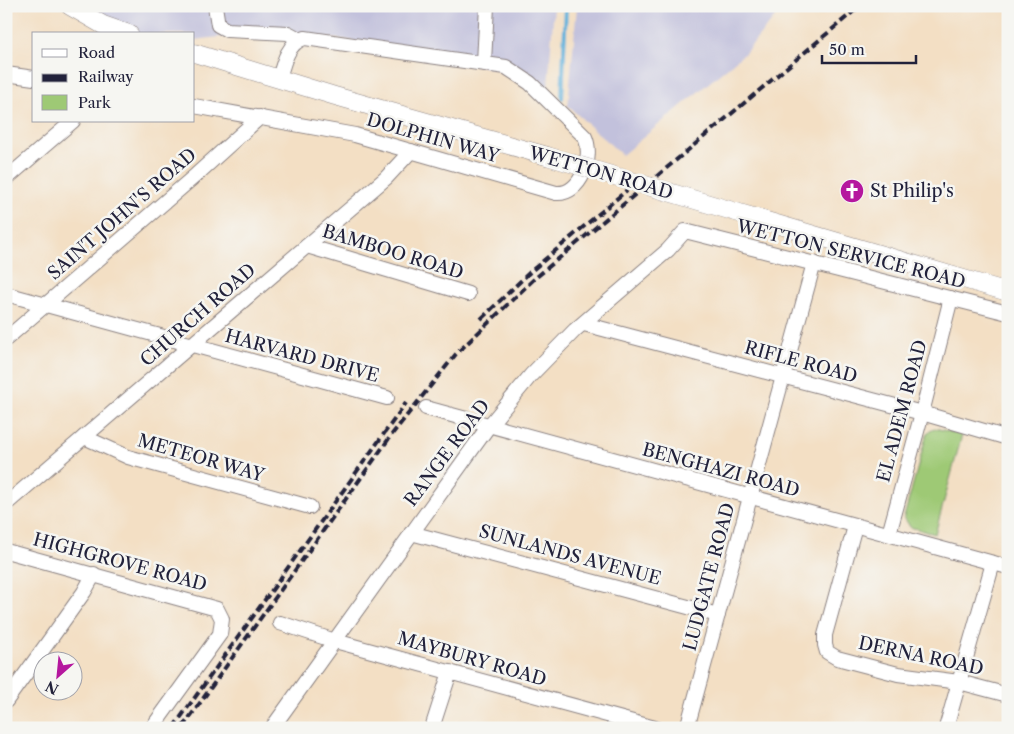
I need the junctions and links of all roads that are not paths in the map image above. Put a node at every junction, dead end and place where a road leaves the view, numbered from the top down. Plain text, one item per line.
1 (70, 6) edge
2 (215, 6) edge
3 (487, 6) edge
4 (123, 32) edge
5 (299, 39) junction
6 (195, 53) edge
7 (484, 62) junction
8 (6, 74) edge
9 (32, 78) edge
10 (279, 79) junction
11 (195, 106) edge
12 (260, 117) junction
13 (72, 122) edge
14 (411, 151) junction
15 (6, 178) edge
16 (686, 231) joint
17 (307, 246) junction
18 (814, 264) junction
19 (1008, 292) edge
20 (6, 294) edge
21 (468, 294) dead end
22 (951, 298) junction
23 (45, 305) junction
24 (1008, 313) edge
25 (584, 324) junction
26 (6, 338) edge
27 (191, 346) junction
28 (782, 377) junction
29 (387, 398) dead end
30 (426, 408) dead end
31 (922, 413) junction
32 (488, 427) junction
33 (84, 437) junction
34 (1008, 438) edge
35 (750, 498) junction
36 (6, 504) edge
37 (310, 507) dead end
38 (855, 526) junction
39 (411, 533) junction
40 (889, 534) junction
41 (6, 551) edge
42 (992, 563) junction
43 (1008, 567) edge
44 (94, 574) junction
45 (718, 614) junction
46 (280, 623) dead end
47 (335, 640) junction
48 (450, 672) junction
49 (959, 682) junction
50 (1008, 695) edge
51 (6, 701) edge
52 (608, 722) edge
53 (152, 728) edge
54 (272, 728) edge
55 (432, 728) edge
56 (655, 728) edge
57 (688, 728) edge
58 (946, 728) edge

1 - 4 main road
2 - 5 street, DOLPHIN WAY
3 - 7 street
5 - 7 street, DOLPHIN WAY
5 - 10 street
6 - 10 main road, WETTON ROAD
7 - 14 street, DOLPHIN WAY
8 - 9 street
10 - 19 main road, WETTON ROAD, bridge
11 - 12 street, DOLPHIN WAY
12 - 14 street, DOLPHIN WAY
12 - 23 street, SAINT JOHN'S ROAD
13 - 15 street
14 - 17 street, CHURCH ROAD
16 - 18 street, WETTON SERVICE ROAD
16 - 25 street, RANGE ROAD
17 - 21 street, BAMBOO ROAD
17 - 27 street, CHURCH ROAD
18 - 22 street, WETTON SERVICE ROAD
18 - 28 street, LUDGATE ROAD
20 - 23 street, HARVARD DRIVE
22 - 24 street, WETTON SERVICE ROAD
22 - 31 street, EL ADEM ROAD
23 - 26 street, SAINT JOHN'S ROAD
23 - 27 street, HARVARD DRIVE
25 - 28 street, RIFLE ROAD
25 - 32 street, RANGE ROAD
27 - 29 street, HARVARD DRIVE
27 - 33 street, CHURCH ROAD
28 - 31 street, RIFLE ROAD
28 - 35 street, LUDGATE ROAD
30 - 32 street, BENGHAZI ROAD
31 - 34 street, RIFLE ROAD
31 - 40 street, EL ADEM ROAD
32 - 35 street, BENGHAZI ROAD
32 - 39 street, RANGE ROAD
33 - 36 street, CHURCH ROAD
33 - 37 street, METEOR WAY
35 - 38 street, BENGHAZI ROAD
35 - 45 street, LUDGATE ROAD
38 - 40 street, BENGHAZI ROAD
38 - 49 street, DERNA ROAD
39 - 45 street, SUNLANDS AVENUE
39 - 47 street, RANGE ROAD
40 - 42 street, BENGHAZI ROAD
41 - 44 street, HIGHGROVE ROAD
42 - 43 street, BENGHAZI ROAD
42 - 49 street
44 - 51 street
44 - 53 street, HIGHGROVE ROAD
45 - 57 street, LUDGATE ROAD
46 - 47 street, MAYBURY ROAD
47 - 48 street, MAYBURY ROAD
47 - 54 street, RANGE ROAD
48 - 52 street, MAYBURY ROAD
48 - 55 street
49 - 50 street, DERNA ROAD
49 - 58 street
52 - 56 street, MAYBURY ROAD

